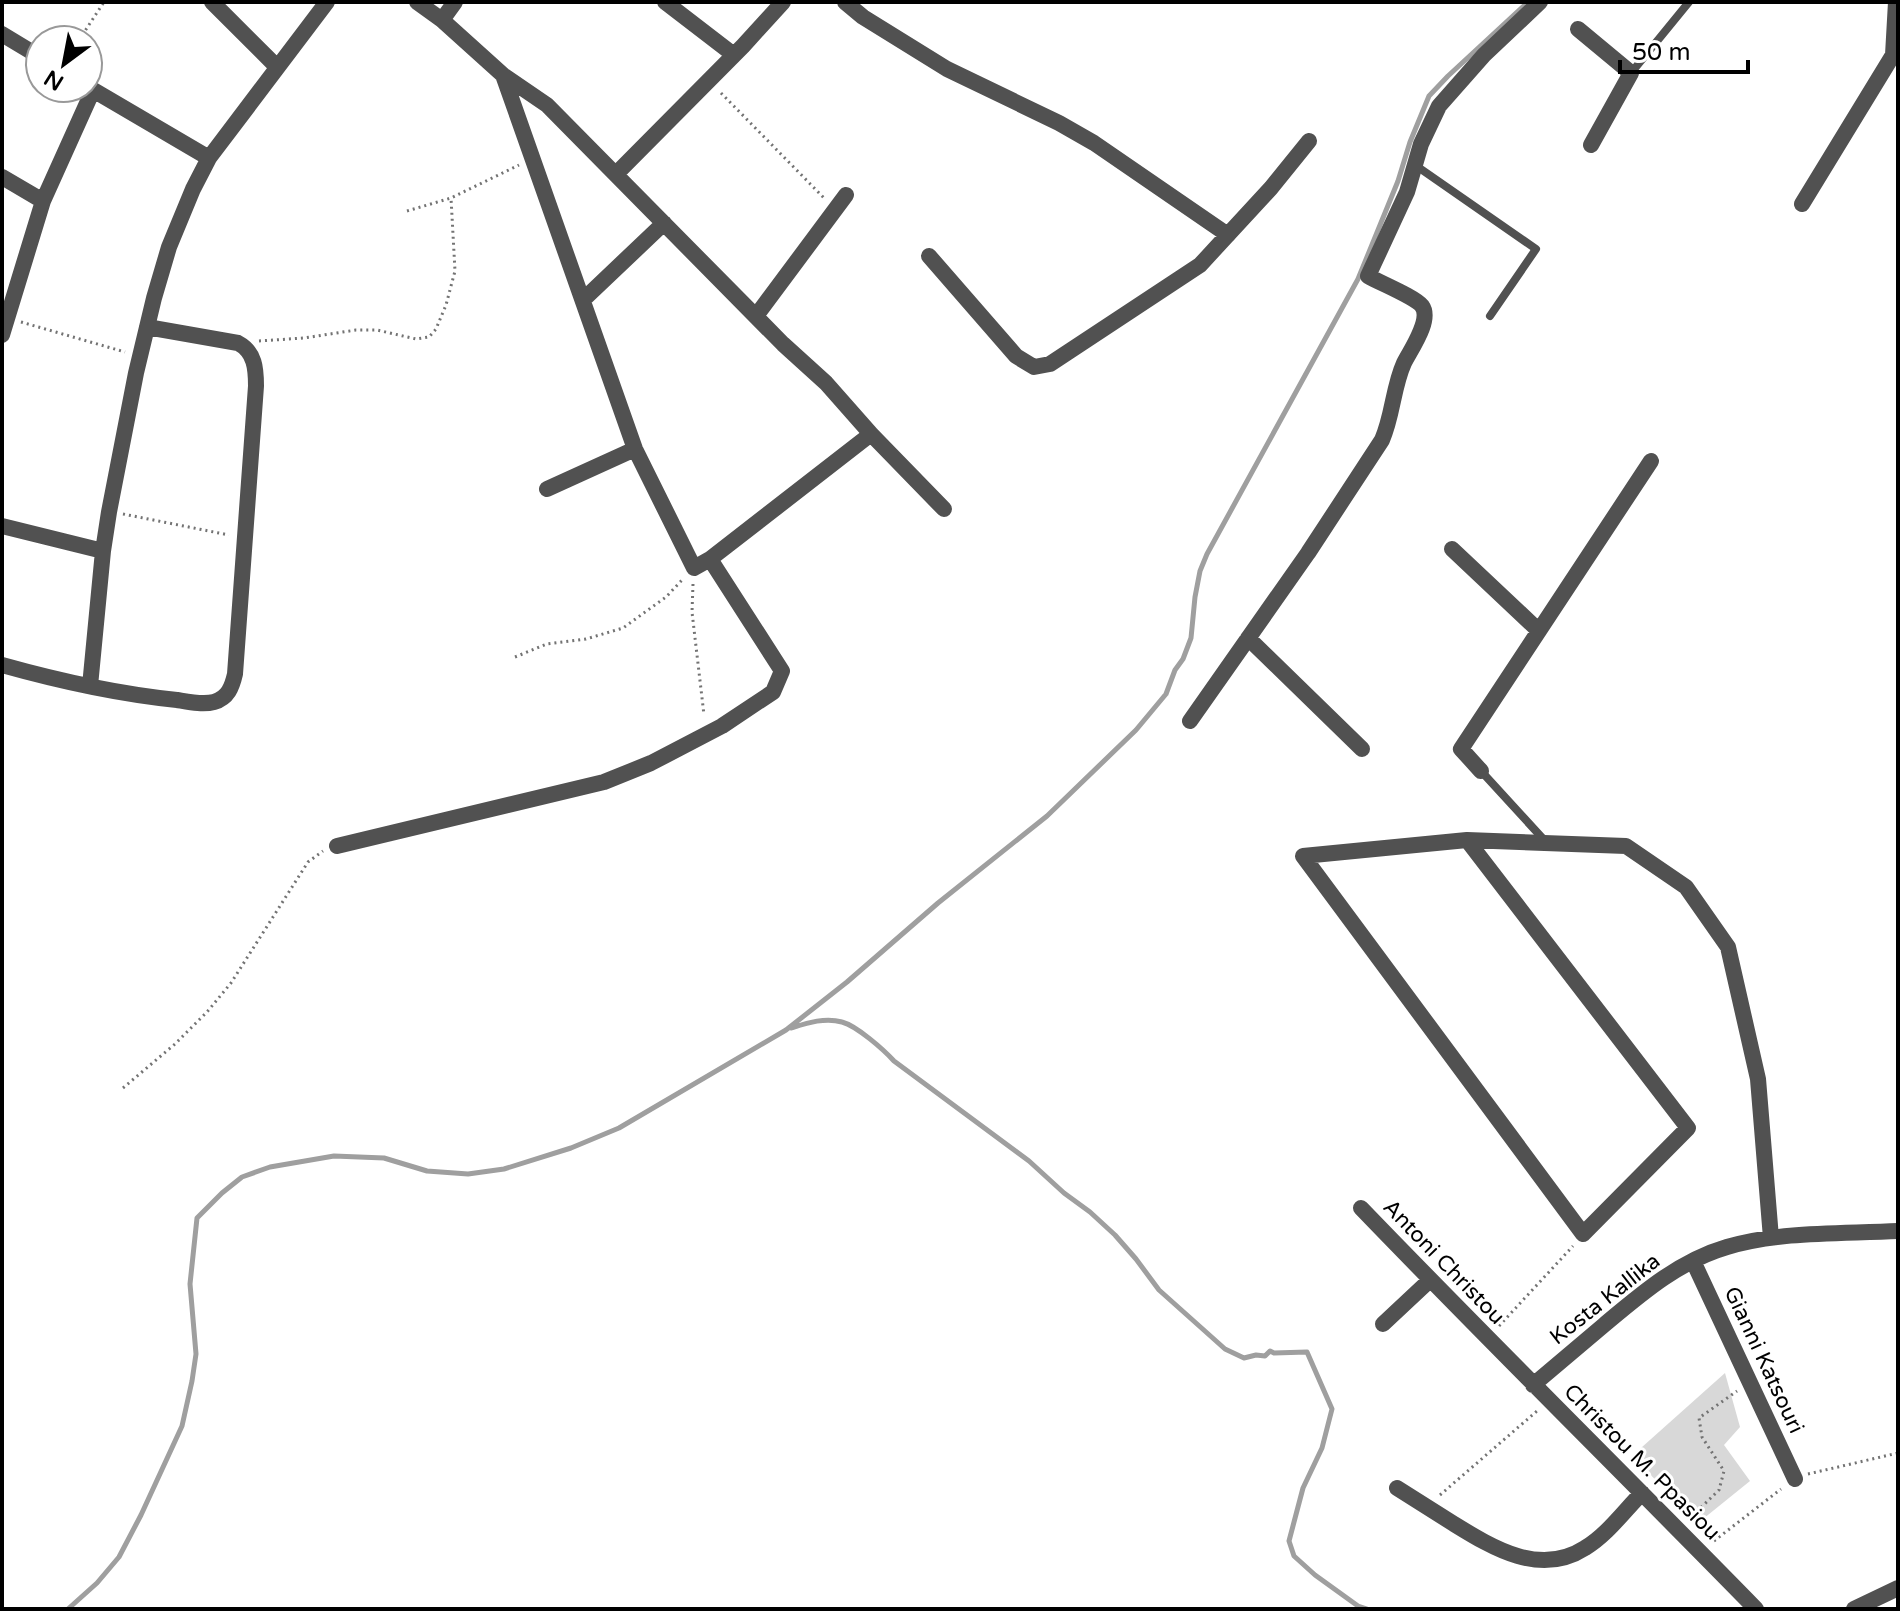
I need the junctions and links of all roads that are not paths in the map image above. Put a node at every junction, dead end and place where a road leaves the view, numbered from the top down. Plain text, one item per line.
1 (212, 2) edge
2 (327, 2) edge
3 (417, 2) edge
4 (455, 2) edge
5 (665, 2) edge
6 (783, 2) edge
7 (845, 2) edge
8 (1540, 2) edge
9 (1689, 2) edge
10 (1896, 2) edge
11 (442, 20) junction
12 (1578, 29) dead end
13 (2, 34) edge
14 (24, 47) edge
15 (734, 55) junction
16 (277, 67) junction
17 (1631, 73) junction
18 (503, 75) junction
19 (104, 97) edge
20 (85, 104) edge
21 (1309, 141) dead end
22 (1591, 145) dead end
23 (209, 158) junction
24 (1415, 165) junction
25 (616, 174) junction
26 (2, 177) edge
27 (846, 195) dead end
28 (43, 201) junction
29 (1802, 204) dead end
30 (664, 223) junction
31 (1228, 235) junction
32 (929, 256) dead end
33 (583, 300) junction
34 (756, 316) junction
35 (1490, 316) dead end
36 (3, 323) edge
37 (147, 327) junction
38 (871, 434) junction
39 (635, 449) junction
40 (1651, 461) dead end
41 (547, 489) dead end
42 (944, 509) dead end
43 (2, 526) edge
44 (1452, 549) dead end
45 (103, 551) junction
46 (710, 559) junction
47 (1539, 631) junction
48 (1248, 638) junction
49 (2, 665) edge
50 (90, 686) junction
51 (1190, 721) dead end
52 (1362, 749) dead end
53 (1481, 771) joint
54 (1467, 840) junction
55 (1547, 843) junction
56 (337, 846) road end
57 (1361, 1208) dead end
58 (1898, 1231) edge
59 (1771, 1238) junction
60 (1693, 1261) junction
61 (1430, 1280) junction
62 (1383, 1324) dead end
63 (1491, 1343) joint
64 (1533, 1385) junction
65 (1795, 1479) dead end
66 (1397, 1488) dead end
67 (1642, 1493) junction
68 (1898, 1588) edge
69 (1756, 1609) edge
70 (1854, 1609) edge

1 - 16 street
2 - 16 street
3 - 11 street
4 - 11 street
5 - 15 street
6 - 15 street
7 - 31 street
8 - 24 street
9 - 17 lane
10 - 29 street
11 - 18 street
12 - 17 street
13 - 14 street
15 - 25 street
16 - 23 street
17 - 22 street
18 - 25 street
18 - 33 street
19 - 23 street
20 - 28 street
21 - 31 street
23 - 37 street
24 - 35 lane
24 - 48 street
25 - 30 street
26 - 28 street
27 - 34 street
28 - 36 street
30 - 33 street
30 - 34 street
31 - 32 street
33 - 39 street
34 - 38 street
37 - 45 street
37 - 50 street
38 - 42 street
38 - 46 street
39 - 41 street
39 - 46 street
40 - 47 street
43 - 45 street
44 - 47 street
45 - 50 street
46 - 56 street
47 - 53 street
48 - 51 street
48 - 52 street
49 - 50 street
53 - 55 lane
54 - 54 street
54 - 55 street
55 - 59 street
57 - 61 street, Antoni Christou
58 - 59 street, Kosta Kallika
59 - 60 street, Kosta Kallika
60 - 64 street, Kosta Kallika
60 - 65 street, Gianni Katsouri
61 - 62 street
61 - 63 street, Antoni Christou
63 - 64 street, Christou M. Ppasiou
64 - 67 street, Christou M. Ppasiou
66 - 67 street
67 - 69 street, Christou M. Ppasiou
68 - 70 street

